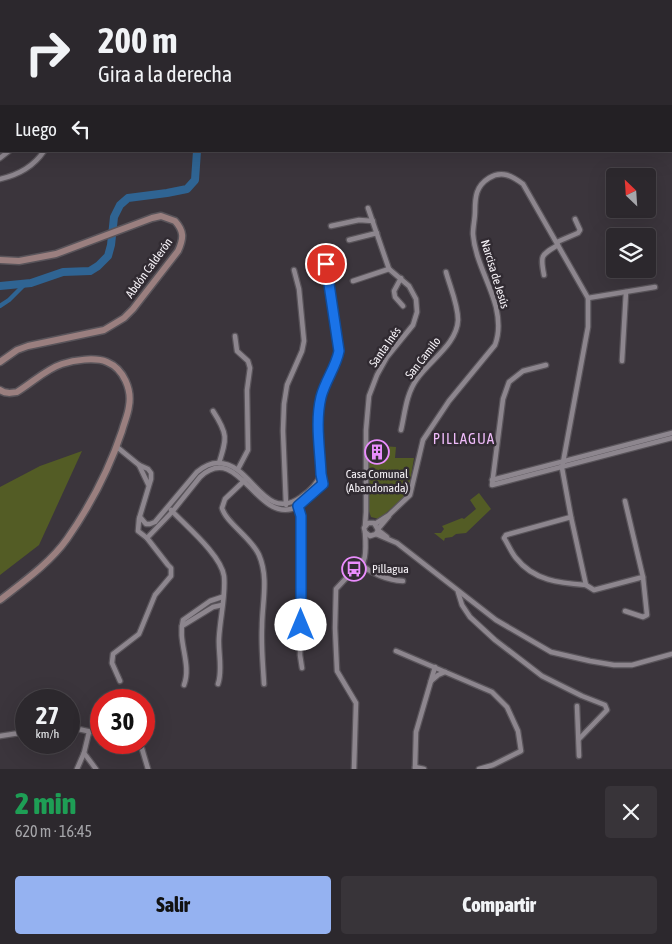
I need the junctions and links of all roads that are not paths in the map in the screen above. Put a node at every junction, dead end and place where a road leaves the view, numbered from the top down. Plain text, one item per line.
1 (43, 152) edge
2 (0, 179) edge
3 (368, 208) dead end
4 (575, 219) dead end
5 (373, 221) junction
6 (331, 226) dead end
7 (377, 233) junction
8 (350, 240) dead end
9 (558, 243) junction
10 (323, 258) dead end
11 (0, 260) edge
12 (389, 269) junction
13 (294, 270) dead end
14 (446, 272) dead end
15 (544, 275) dead end
16 (401, 278) junction
17 (353, 281) dead end
18 (655, 286) dead end
19 (626, 292) junction
20 (588, 298) junction
21 (403, 306) dead end
22 (235, 336) dead end
23 (0, 362) edge
24 (622, 362) dead end
25 (546, 366) dead end
26 (0, 390) edge
27 (213, 411) dead end
28 (401, 430) dead end
29 (672, 433) edge
30 (672, 438) edge
31 (647, 442) junction
32 (117, 447) junction
33 (219, 463) junction
34 (562, 465) junction
35 (238, 469) junction
36 (321, 474) junction
37 (245, 480) junction
38 (625, 501) dead end
39 (286, 505) junction
40 (298, 506) junction
41 (170, 510) junction
42 (366, 512) junction
43 (140, 516) junction
44 (571, 517) junction
45 (365, 526) junction
46 (375, 529) junction
47 (365, 532) junction
48 (147, 538) junction
49 (366, 545) junction
50 (361, 563) junction
51 (643, 577) junction
52 (403, 581) dead end
53 (586, 585) junction
54 (458, 591) junction
55 (222, 597) junction
56 (0, 600) edge
57 (222, 604) junction
58 (625, 611) dead end
59 (182, 626) junction
60 (396, 651) dead end
61 (672, 654) edge
62 (434, 667) junction
63 (302, 668) dead end
64 (445, 672) junction
65 (120, 681) dead end
66 (430, 682) junction
67 (218, 684) dead end
68 (264, 684) dead end
69 (184, 685) dead end
70 (577, 706) dead end
71 (80, 730) edge
72 (89, 732) joint
73 (15, 734) edge
74 (0, 736) edge
75 (579, 739) junction
76 (84, 753) junction
77 (144, 754) edge
78 (578, 756) dead end
79 (415, 768) edge
80 (77, 769) edge
81 (96, 769) edge
82 (148, 769) edge
83 (354, 769) edge
84 (424, 769) edge
85 (479, 769) edge

1 - 2 street
3 - 5 street
4 - 9 street
5 - 6 street
5 - 7 street
7 - 8 street
7 - 12 street
9 - 15 street
9 - 20 street, Narcisa de Jesús
9 - 46 street, Narcisa de Jesús
10 - 36 street
11 - 23 street, Abdón Calderón
12 - 16 street, Santa Inés
12 - 17 street
13 - 39 street
14 - 28 street, San Camilo
16 - 21 street
16 - 42 street, Santa Inés
18 - 19 street
19 - 20 street
19 - 24 street
20 - 34 street, Narcisa de Jesús
22 - 35 street
25 - 34 street
26 - 32 street
27 - 33 street
29 - 31 street
30 - 31 street
31 - 34 street
32 - 43 street
32 - 56 street
33 - 35 street
33 - 41 street
34 - 44 street
35 - 37 street
36 - 39 street
36 - 40 street
37 - 39 street
37 - 40 street
37 - 41 street
37 - 68 street
38 - 51 street
40 - 63 street
41 - 43 street
41 - 48 street
41 - 55 street
42 - 45 street, Santa Inés
42 - 46 street
43 - 48 street
44 - 53 street
44 - 53 street
45 - 46 street
45 - 47 street, Santa Inés
46 - 47 street
46 - 49 street
46 - 54 street
47 - 49 street
48 - 65 street
49 - 50 street
50 - 52 street
50 - 83 street
51 - 53 street
51 - 58 street
54 - 61 street
54 - 75 street
55 - 57 street
55 - 59 street
57 - 59 street
57 - 67 street
59 - 69 street
60 - 62 street
62 - 64 street
62 - 66 street
64 - 66 street
64 - 85 street
66 - 79 street
70 - 75 street
71 - 72 street
72 - 76 street
73 - 74 street
75 - 78 street
76 - 80 street
76 - 81 street
77 - 82 street
79 - 84 street

